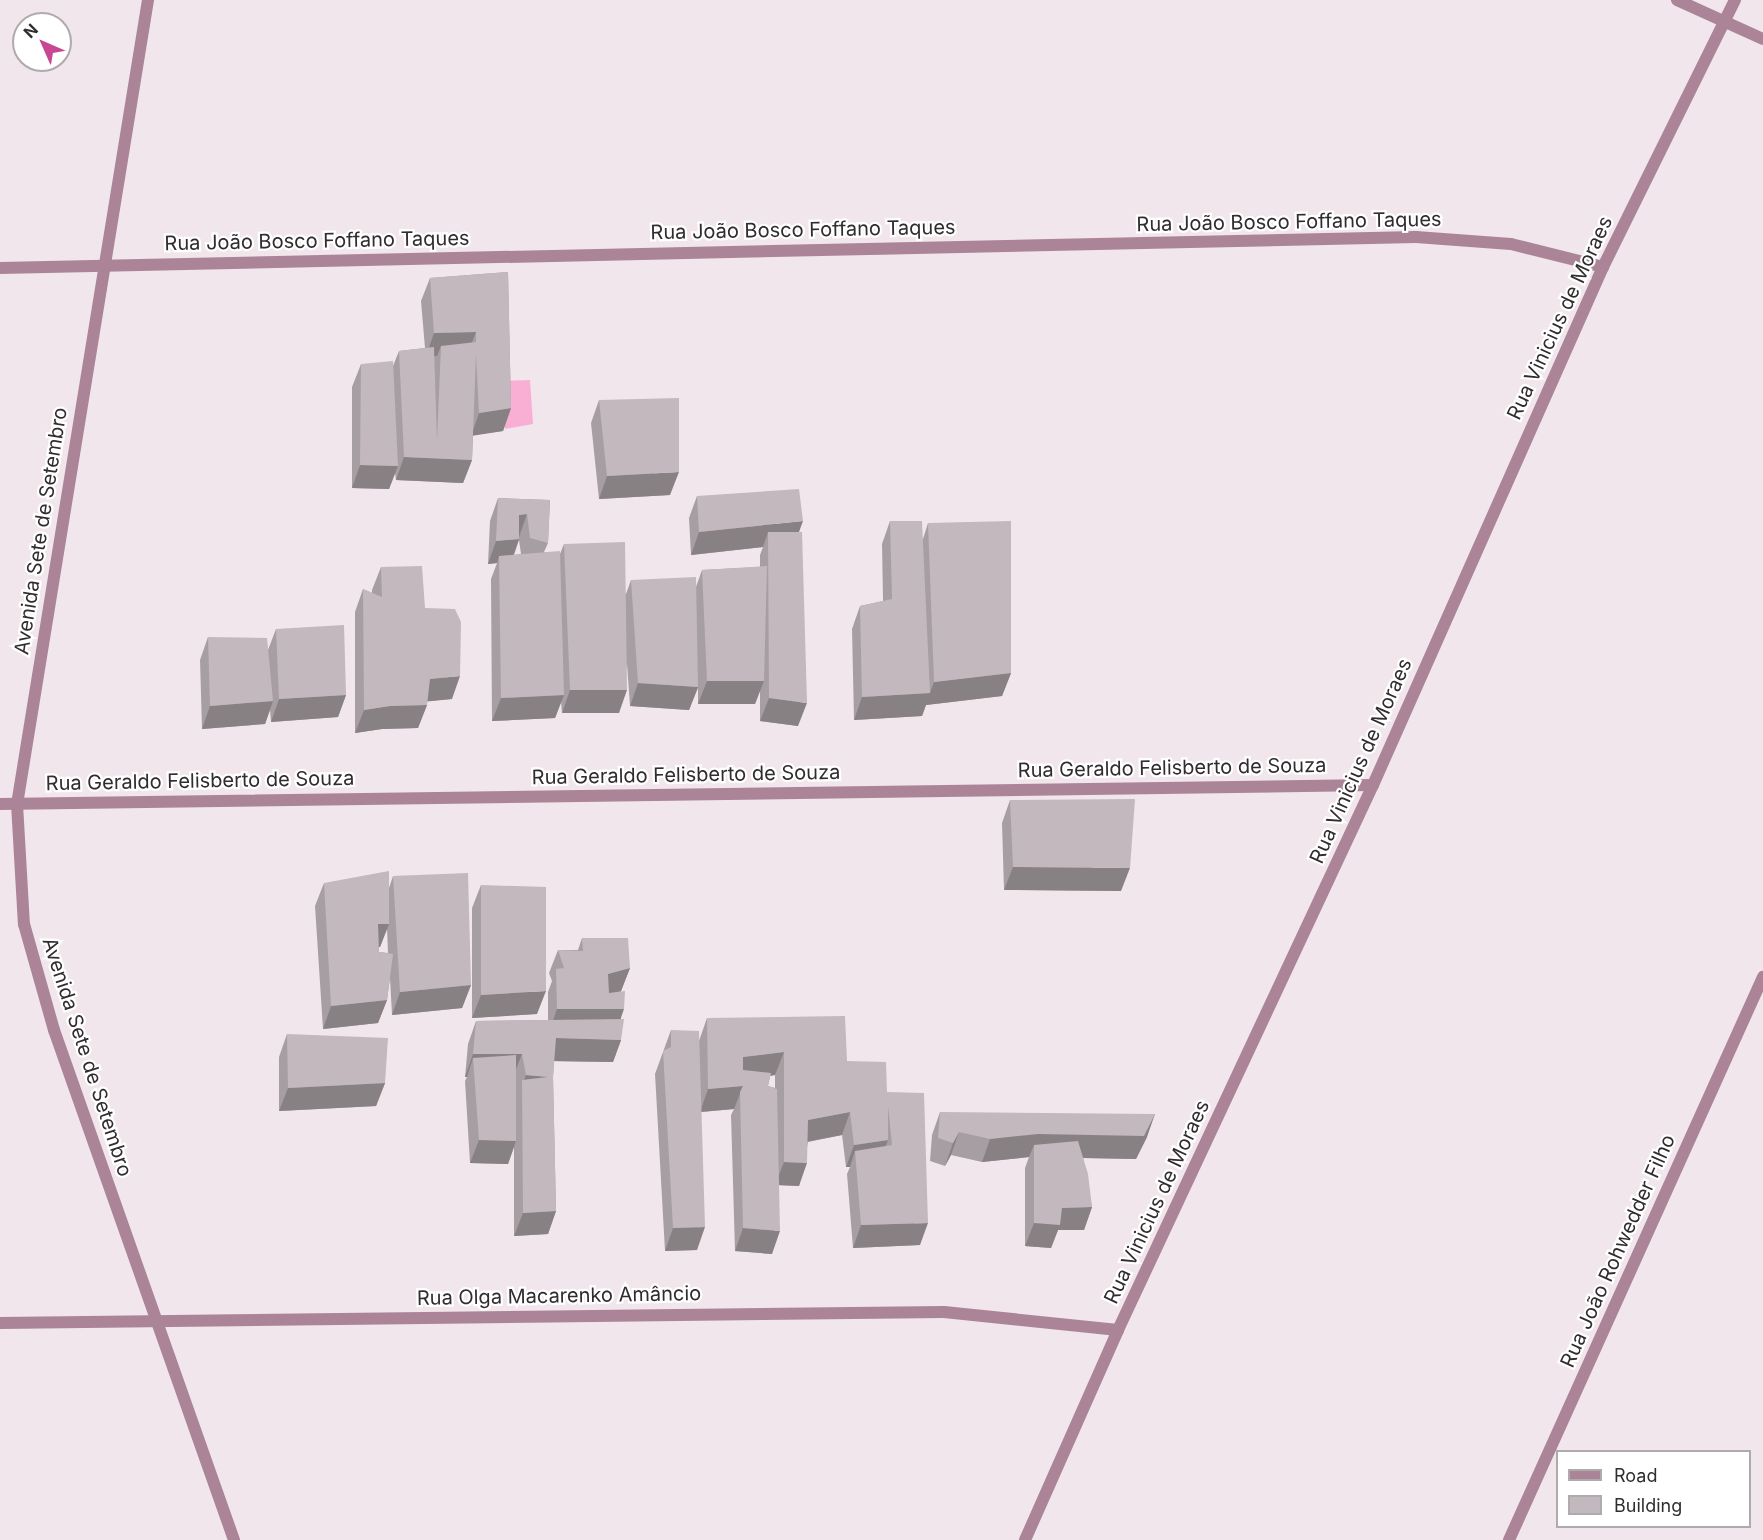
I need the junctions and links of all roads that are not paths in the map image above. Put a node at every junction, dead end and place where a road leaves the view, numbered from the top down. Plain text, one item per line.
1 (148, 0) edge
2 (1677, 0) edge
3 (1735, 0) edge
4 (1725, 21) junction
5 (1763, 39) edge
6 (104, 265) junction
7 (1603, 267) junction
8 (0, 268) edge
9 (1373, 785) junction
10 (0, 804) edge
11 (17, 804) junction
12 (1763, 977) edge
13 (154, 1320) junction
14 (0, 1323) edge
15 (1118, 1330) junction
16 (234, 1540) edge
17 (1026, 1540) edge
18 (1509, 1540) edge

1 - 6 street, Avenida Sete de Setembro
2 - 4 street
3 - 4 street, Rua Vinicius de Moraes
4 - 5 street
4 - 7 street, Rua Vinicius de Moraes
6 - 7 street, Rua João Bosco Foffano Taques
6 - 8 street, Rua João Bosco Foffano Taques
6 - 11 street, Avenida Sete de Setembro
7 - 9 street, Rua Vinicius de Moraes
9 - 11 street, Rua Geraldo Felisberto de Souza
9 - 15 street, Rua Vinicius de Moraes
10 - 11 street, Rua Geraldo Felisberto de Souza
11 - 13 street, Avenida Sete de Setembro
12 - 18 street, Rua João Rohwedder Filho
13 - 14 street, Rua Olga Macarenko Amâncio
13 - 15 street, Rua Olga Macarenko Amâncio
13 - 16 street, Avenida Sete de Setembro
15 - 17 street, Rua Vinicius de Moraes

